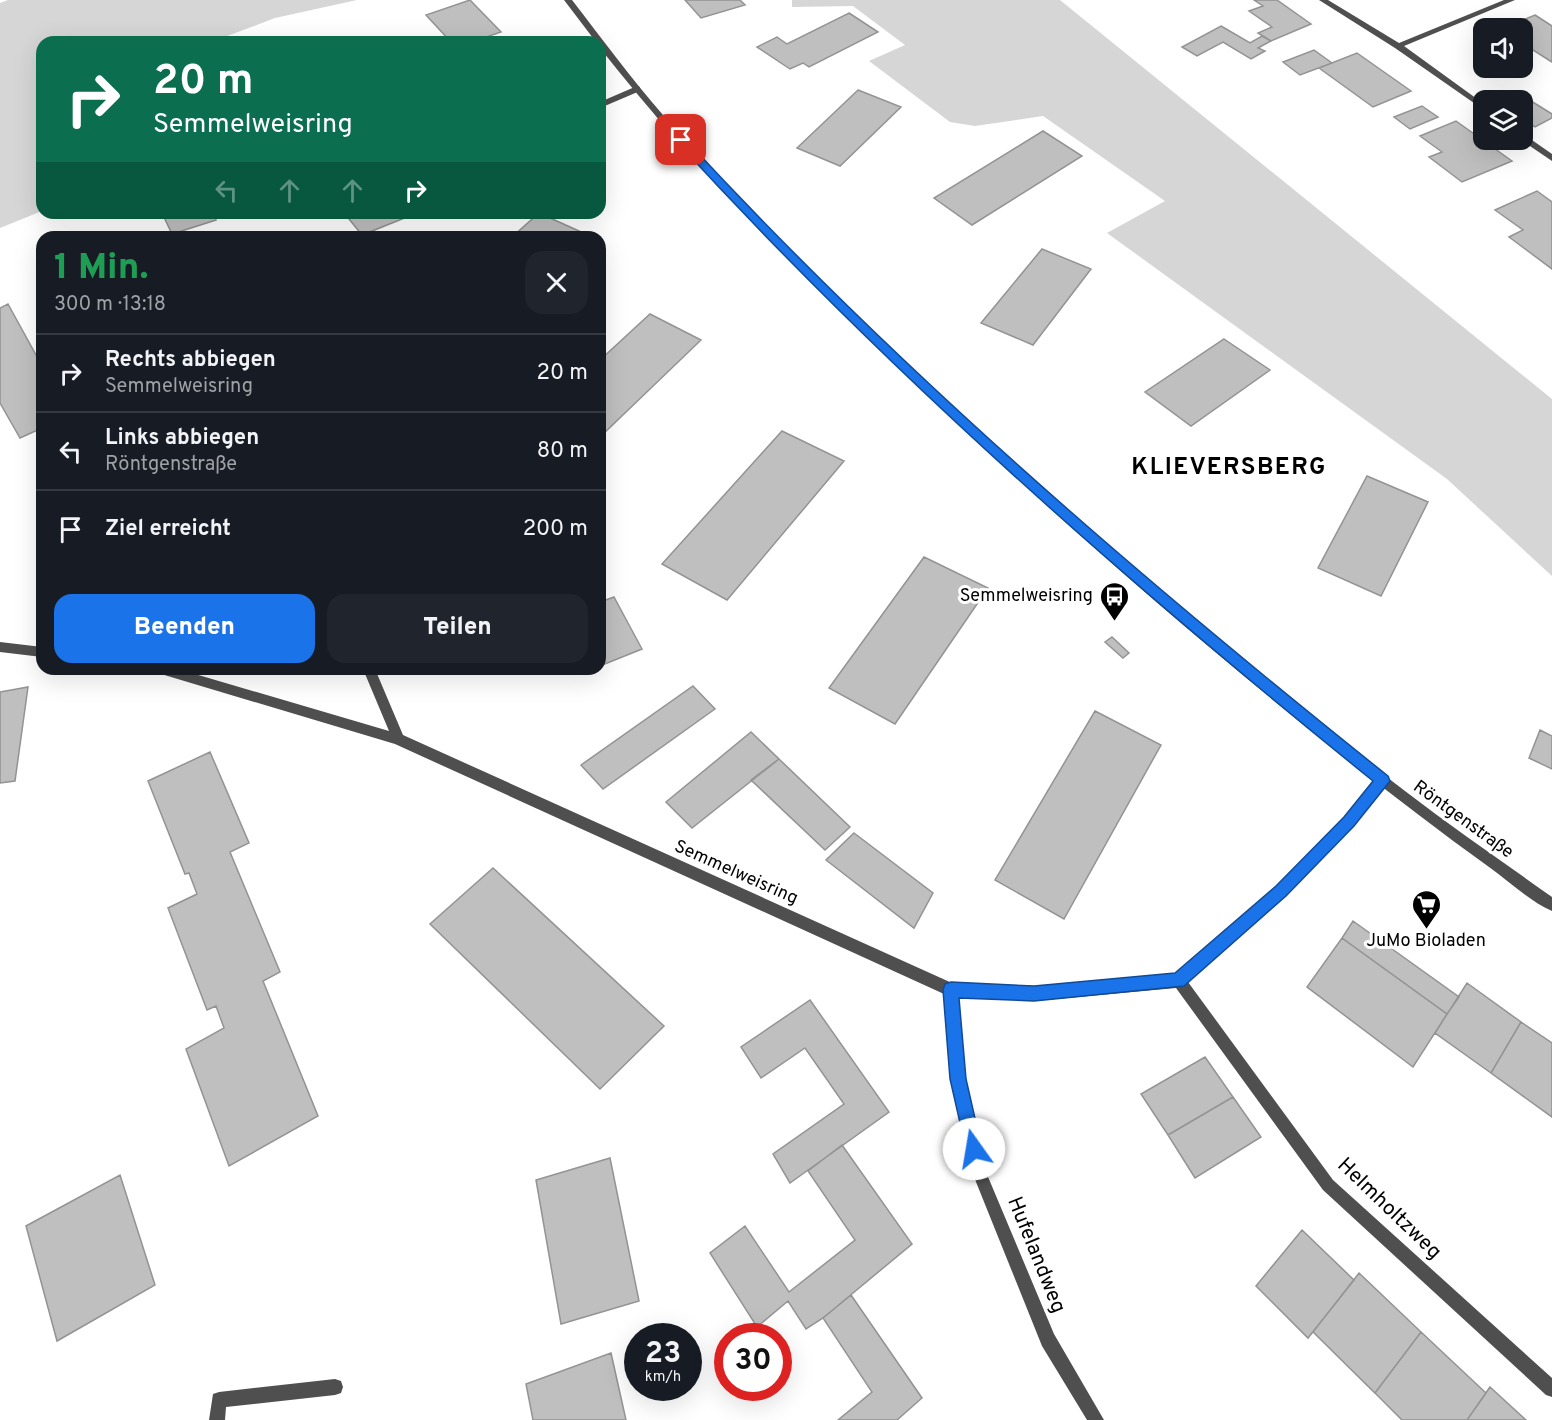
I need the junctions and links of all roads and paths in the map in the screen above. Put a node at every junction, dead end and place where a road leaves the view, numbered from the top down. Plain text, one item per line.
1 (568, 0) edge
2 (1323, 0) edge
3 (1511, 0) edge
4 (595, 36) edge
5 (1398, 46) junction
6 (606, 50) edge
7 (637, 89) junction
8 (1473, 100) edge
9 (606, 102) edge
10 (1533, 144) edge
11 (1552, 158) edge
12 (0, 647) edge
13 (36, 651) edge
14 (181, 675) edge
15 (371, 675) edge
16 (398, 739) junction
17 (1383, 781) junction
18 (1552, 905) edge
19 (1179, 981) junction
20 (951, 990) junction
21 (335, 1387) dead end
22 (1552, 1389) edge
23 (217, 1420) edge
24 (1096, 1420) edge

1 - 4 street, Röntgenstraße
2 - 5 street
3 - 5 street
5 - 8 street
6 - 7 street, Röntgenstraße
7 - 9 street
7 - 17 street, Röntgenstraße
10 - 11 street
12 - 13 street
14 - 16 street, Semmelweisring
15 - 16 street
16 - 20 street, Semmelweisring
17 - 18 street, Röntgenstraße
17 - 19 street
19 - 20 street, Semmelweisring
19 - 22 street, Helmholtzweg
20 - 24 street, Hufelandweg
21 - 23 street

